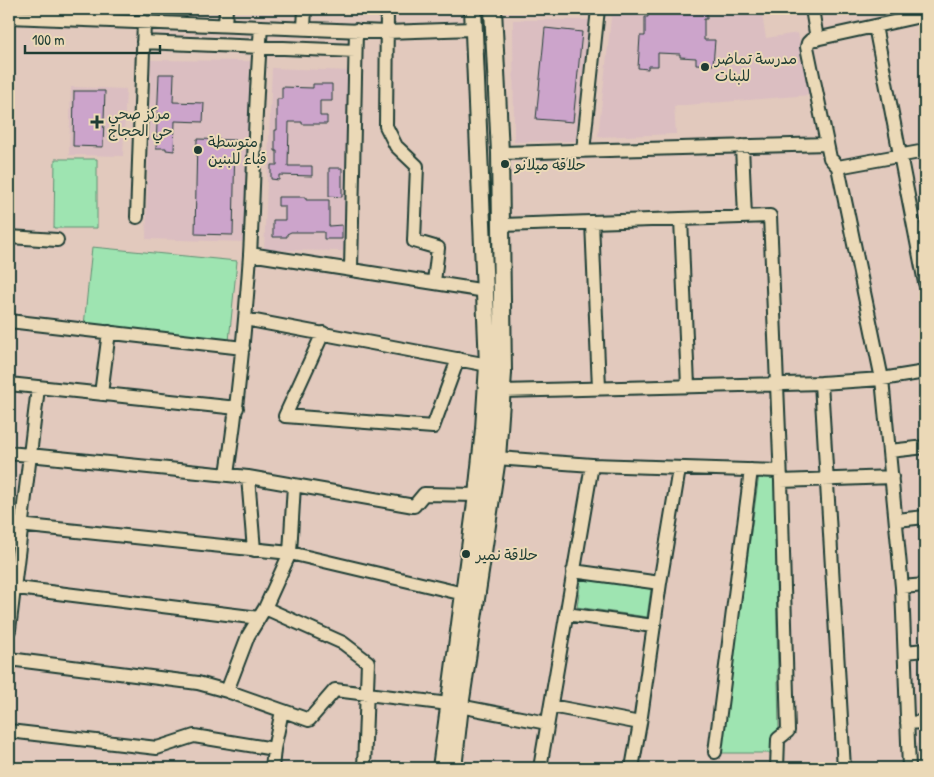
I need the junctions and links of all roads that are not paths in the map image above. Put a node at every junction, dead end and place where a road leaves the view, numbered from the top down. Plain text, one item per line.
1 (226, 9) edge
2 (305, 9) edge
3 (387, 9) edge
4 (473, 9) edge
5 (493, 9) edge
6 (598, 9) edge
7 (812, 9) edge
8 (16, 14) edge
9 (120, 15) edge
10 (925, 15) edge
11 (144, 22) junction
12 (225, 25) junction
13 (875, 26) junction
14 (261, 27) junction
15 (304, 28) junction
16 (473, 29) junction
17 (356, 30) junction
18 (387, 32) junction
19 (817, 39) junction
20 (143, 42) junction
21 (259, 47) junction
22 (354, 50) junction
23 (827, 144) junction
24 (742, 146) junction
25 (583, 151) junction
26 (925, 151) edge
27 (500, 154) junction
28 (901, 156) junction
29 (838, 168) junction
30 (745, 217) junction
31 (138, 218) dead end
32 (681, 219) junction
33 (592, 222) junction
34 (502, 225) junction
35 (9, 237) edge
36 (57, 240) dead end
37 (250, 254) junction
38 (351, 269) junction
39 (434, 282) junction
40 (925, 283) edge
41 (486, 291) junction
42 (245, 319) junction
43 (9, 321) edge
44 (109, 332) junction
45 (323, 334) junction
46 (243, 348) junction
47 (458, 359) junction
48 (488, 365) junction
49 (925, 372) edge
50 (882, 380) junction
51 (821, 383) junction
52 (9, 384) edge
53 (777, 384) junction
54 (688, 386) junction
55 (38, 388) junction
56 (599, 388) junction
57 (502, 391) junction
58 (101, 394) junction
59 (237, 408) junction
60 (925, 447) edge
61 (890, 451) junction
62 (9, 454) edge
63 (30, 456) junction
64 (497, 458) junction
65 (592, 465) junction
66 (679, 468) junction
67 (751, 470) junction
68 (227, 474) junction
69 (781, 476) junction
70 (248, 477) junction
71 (892, 477) junction
72 (826, 480) junction
73 (294, 485) junction
74 (477, 496) junction
75 (925, 517) edge
76 (897, 520) junction
77 (15, 525) edge
78 (254, 550) junction
79 (290, 553) junction
80 (573, 571) junction
81 (660, 583) junction
82 (925, 585) edge
83 (11, 587) edge
84 (902, 587) junction
85 (464, 594) junction
86 (262, 613) junction
87 (566, 614) junction
88 (653, 626) junction
89 (9, 630) edge
90 (925, 650) edge
91 (905, 652) junction
92 (9, 659) edge
93 (227, 691) junction
94 (367, 693) junction
95 (455, 705) junction
96 (551, 706) junction
97 (282, 711) junction
98 (925, 722) edge
99 (548, 723) junction
100 (640, 723) junction
101 (907, 723) junction
102 (9, 731) edge
103 (274, 749) junction
104 (715, 752) dead end
105 (272, 768) edge
106 (364, 768) edge
107 (441, 768) edge
108 (453, 768) edge
109 (540, 768) edge
110 (632, 768) edge
111 (777, 768) edge
112 (844, 768) edge
113 (909, 768) edge

1 - 12 street
2 - 15 street
3 - 18 street
4 - 16 main road
5 - 27 main road
6 - 25 street
7 - 19 street
8 - 9 street
9 - 11 street
10 - 13 street
11 - 12 street
11 - 20 street
12 - 14 street
13 - 19 street
13 - 28 street
14 - 15 street
14 - 21 street
15 - 17 street
16 - 18 street
16 - 41 main road
17 - 18 street
17 - 22 street
18 - 39 street
19 - 23 street
20 - 21 street
20 - 31 street
21 - 22 street
21 - 37 street
22 - 38 street
23 - 24 street
23 - 29 street
24 - 25 street
24 - 30 street
25 - 27 street
26 - 28 street
27 - 34 main road
28 - 29 street
28 - 40 street
29 - 50 street
30 - 32 street
30 - 53 street
32 - 33 street
32 - 54 street
33 - 34 street
33 - 56 street
34 - 57 main road
35 - 36 street
37 - 38 street
37 - 42 street
38 - 39 street
39 - 41 street
41 - 48 main road
42 - 45 street
42 - 46 street
43 - 44 street
44 - 46 street
44 - 58 street
45 - 47 street
45 - 47 street
46 - 59 street
47 - 48 street
48 - 74 main road
49 - 50 street
50 - 51 street
50 - 61 street
51 - 53 street
51 - 72 street
52 - 55 street
53 - 54 street
53 - 69 street
54 - 56 street
55 - 58 street
55 - 63 street
56 - 57 street
57 - 64 main road
58 - 59 street
59 - 68 street
60 - 61 street
61 - 71 street
62 - 63 street
63 - 68 street
63 - 77 street
64 - 65 street
64 - 95 main road
65 - 66 street
65 - 80 street
66 - 67 street
66 - 81 street
67 - 69 street
67 - 104 street
68 - 70 street
69 - 72 street
69 - 111 street
70 - 73 street
70 - 78 street
71 - 72 street
71 - 76 street
72 - 112 street
73 - 74 street
73 - 79 street
74 - 85 main road
75 - 76 street
76 - 84 street
77 - 78 street
77 - 83 street
78 - 79 street
79 - 85 street
79 - 86 street
80 - 81 street
80 - 87 street
81 - 88 street
82 - 84 street
83 - 86 street
83 - 89 street
84 - 91 street
85 - 95 main road
86 - 93 street
86 - 94 street
87 - 88 street
87 - 96 street
88 - 100 street
90 - 91 street
91 - 101 street
92 - 93 street
93 - 97 street
94 - 95 street
94 - 97 street
94 - 106 street
95 - 99 street
95 - 107 main road
95 - 108 main road
96 - 99 street
96 - 100 street
97 - 103 street
98 - 101 street
99 - 109 street
100 - 110 street
101 - 113 street
102 - 103 street
103 - 105 street

